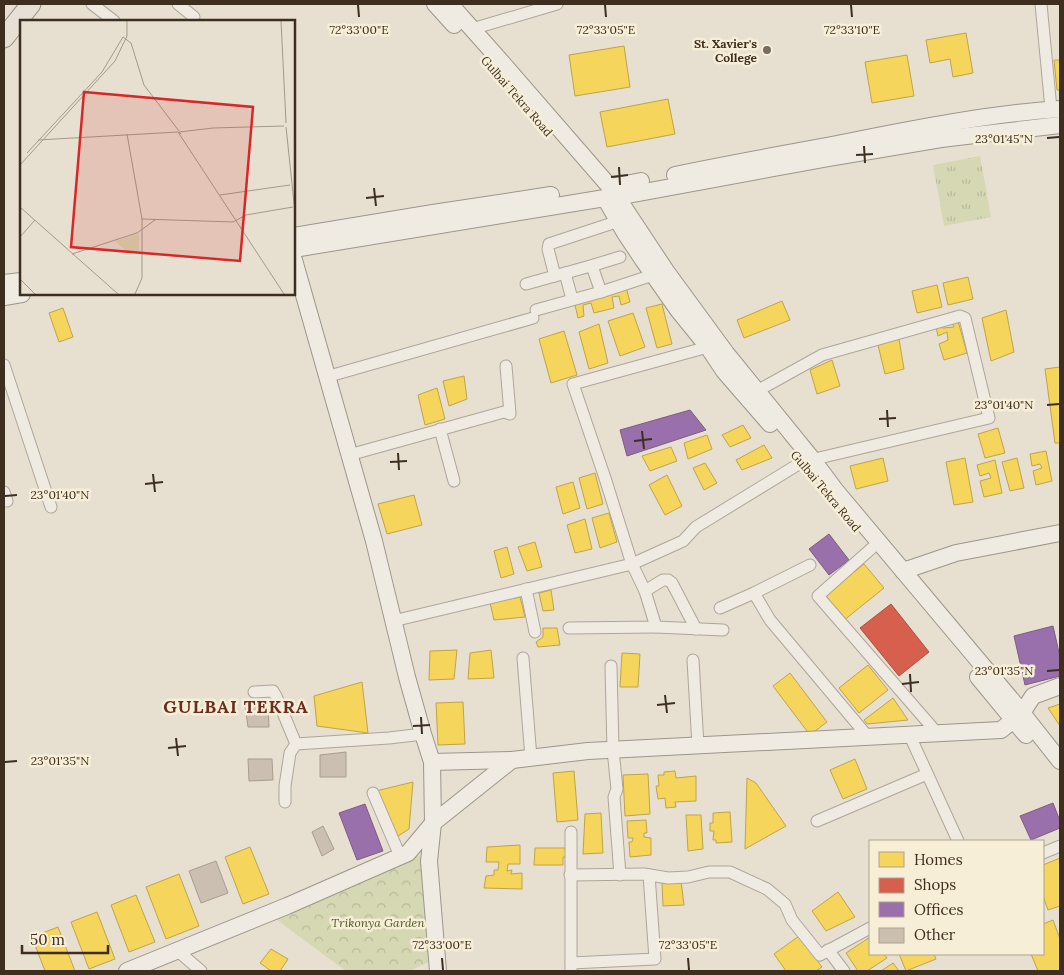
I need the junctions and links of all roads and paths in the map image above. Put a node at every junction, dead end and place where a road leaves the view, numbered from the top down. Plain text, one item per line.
1 (31, 4) edge
2 (92, 4) edge
3 (178, 4) edge
4 (435, 4) edge
5 (450, 4) edge
6 (556, 4) edge
7 (1041, 4) edge
8 (194, 18) dead end
9 (113, 20) edge
10 (472, 29) junction
11 (4, 38) edge
12 (1055, 109) edge
13 (1060, 125) edge
14 (608, 193) junction
15 (618, 221) junction
16 (295, 236) edge
17 (295, 249) edge
18 (620, 257) dead end
19 (295, 264) edge
20 (594, 265) junction
21 (560, 274) junction
22 (653, 275) junction
23 (20, 281) edge
24 (4, 283) edge
25 (526, 284) dead end
26 (601, 292) junction
27 (20, 294) edge
28 (4, 297) edge
29 (572, 299) junction
30 (708, 347) junction
31 (4, 365) edge
32 (506, 366) dead end
33 (326, 377) junction
34 (757, 391) junction
35 (440, 429) junction
36 (349, 455) junction
37 (807, 461) junction
38 (454, 481) dead end
39 (51, 507) dead end
40 (1060, 533) edge
41 (872, 548) junction
42 (632, 564) junction
43 (810, 565) dead end
44 (903, 571) junction
45 (526, 589) junction
46 (645, 591) junction
47 (754, 593) junction
48 (720, 608) dead end
49 (393, 621) junction
50 (656, 627) junction
51 (569, 628) dead end
52 (696, 629) junction
53 (723, 630) dead end
54 (535, 632) dead end
55 (523, 658) dead end
56 (693, 660) dead end
57 (611, 666) dead end
58 (1060, 686) edge
59 (254, 692) dead end
60 (1017, 716) junction
61 (423, 734) junction
62 (938, 734) junction
63 (910, 736) junction
64 (868, 738) junction
65 (296, 744) junction
66 (698, 746) junction
67 (613, 750) junction
68 (531, 758) junction
69 (512, 760) junction
70 (1060, 761) edge
71 (432, 762) junction
72 (927, 774) junction
73 (1060, 774) edge
74 (373, 794) dead end
75 (285, 802) dead end
76 (817, 821) dead end
77 (434, 823) junction
78 (571, 832) dead end
79 (958, 840) edge
80 (1060, 846) edge
81 (1044, 853) edge
82 (400, 856) junction
83 (570, 875) junction
84 (620, 875) junction
85 (649, 875) junction
86 (869, 929) edge
87 (828, 950) junction
88 (178, 951) junction
89 (571, 967) edge
90 (127, 971) edge
91 (200, 971) edge
92 (438, 971) edge
93 (844, 971) edge

1 - 11 main road
2 - 9 street
3 - 8 street
4 - 14 main road, Gulbai Tekra Road
5 - 10 main road, Gulbai Tekra Road
6 - 10 street
7 - 12 street
10 - 14 main road, Gulbai Tekra Road
12 - 14 main road
13 - 14 main road
14 - 15 main road, Gulbai Tekra Road
14 - 16 main road
14 - 17 main road
14 - 34 main road, Gulbai Tekra Road
15 - 21 street
15 - 22 main road, Gulbai Tekra Road
18 - 20 street
19 - 33 main road
20 - 21 street
20 - 26 street
21 - 25 street
21 - 29 street
22 - 26 street
22 - 30 main road, Gulbai Tekra Road
23 - 24 main road
26 - 29 street
27 - 28 main road
29 - 33 street
30 - 37 main road, Gulbai Tekra Road
30 - 42 street
31 - 39 street
32 - 35 street
33 - 36 main road
34 - 37 main road, Gulbai Tekra Road
34 - 37 street
35 - 36 street
35 - 38 street
36 - 49 main road
37 - 41 main road, Gulbai Tekra Road
37 - 42 street
37 - 44 main road, Gulbai Tekra Road
40 - 44 main road
41 - 60 main road, Gulbai Tekra Road
41 - 62 street
42 - 45 street
42 - 46 street
43 - 47 street
44 - 60 main road, Gulbai Tekra Road
45 - 49 street
45 - 54 street
46 - 50 street
46 - 52 street
47 - 48 street
47 - 64 street
49 - 61 main road
50 - 51 street
50 - 52 street
52 - 53 street
55 - 68 street
56 - 66 street
57 - 67 street
58 - 60 main road
59 - 65 street
60 - 62 main road
60 - 70 main road, Gulbai Tekra Road
60 - 73 main road, Gulbai Tekra Road
61 - 65 street
61 - 71 main road
62 - 63 main road
63 - 64 main road
63 - 72 street
64 - 66 main road
65 - 75 street
66 - 67 main road
67 - 68 main road
67 - 84 street
68 - 69 main road
69 - 71 main road
69 - 77 main road
71 - 77 main road
72 - 76 street
72 - 79 street
74 - 82 street
77 - 82 main road
77 - 92 main road
78 - 83 street
80 - 81 street
82 - 88 main road
83 - 84 street
83 - 89 street
84 - 85 street
85 - 87 street
85 - 89 street
86 - 87 street
87 - 93 street
88 - 90 main road
88 - 91 street

